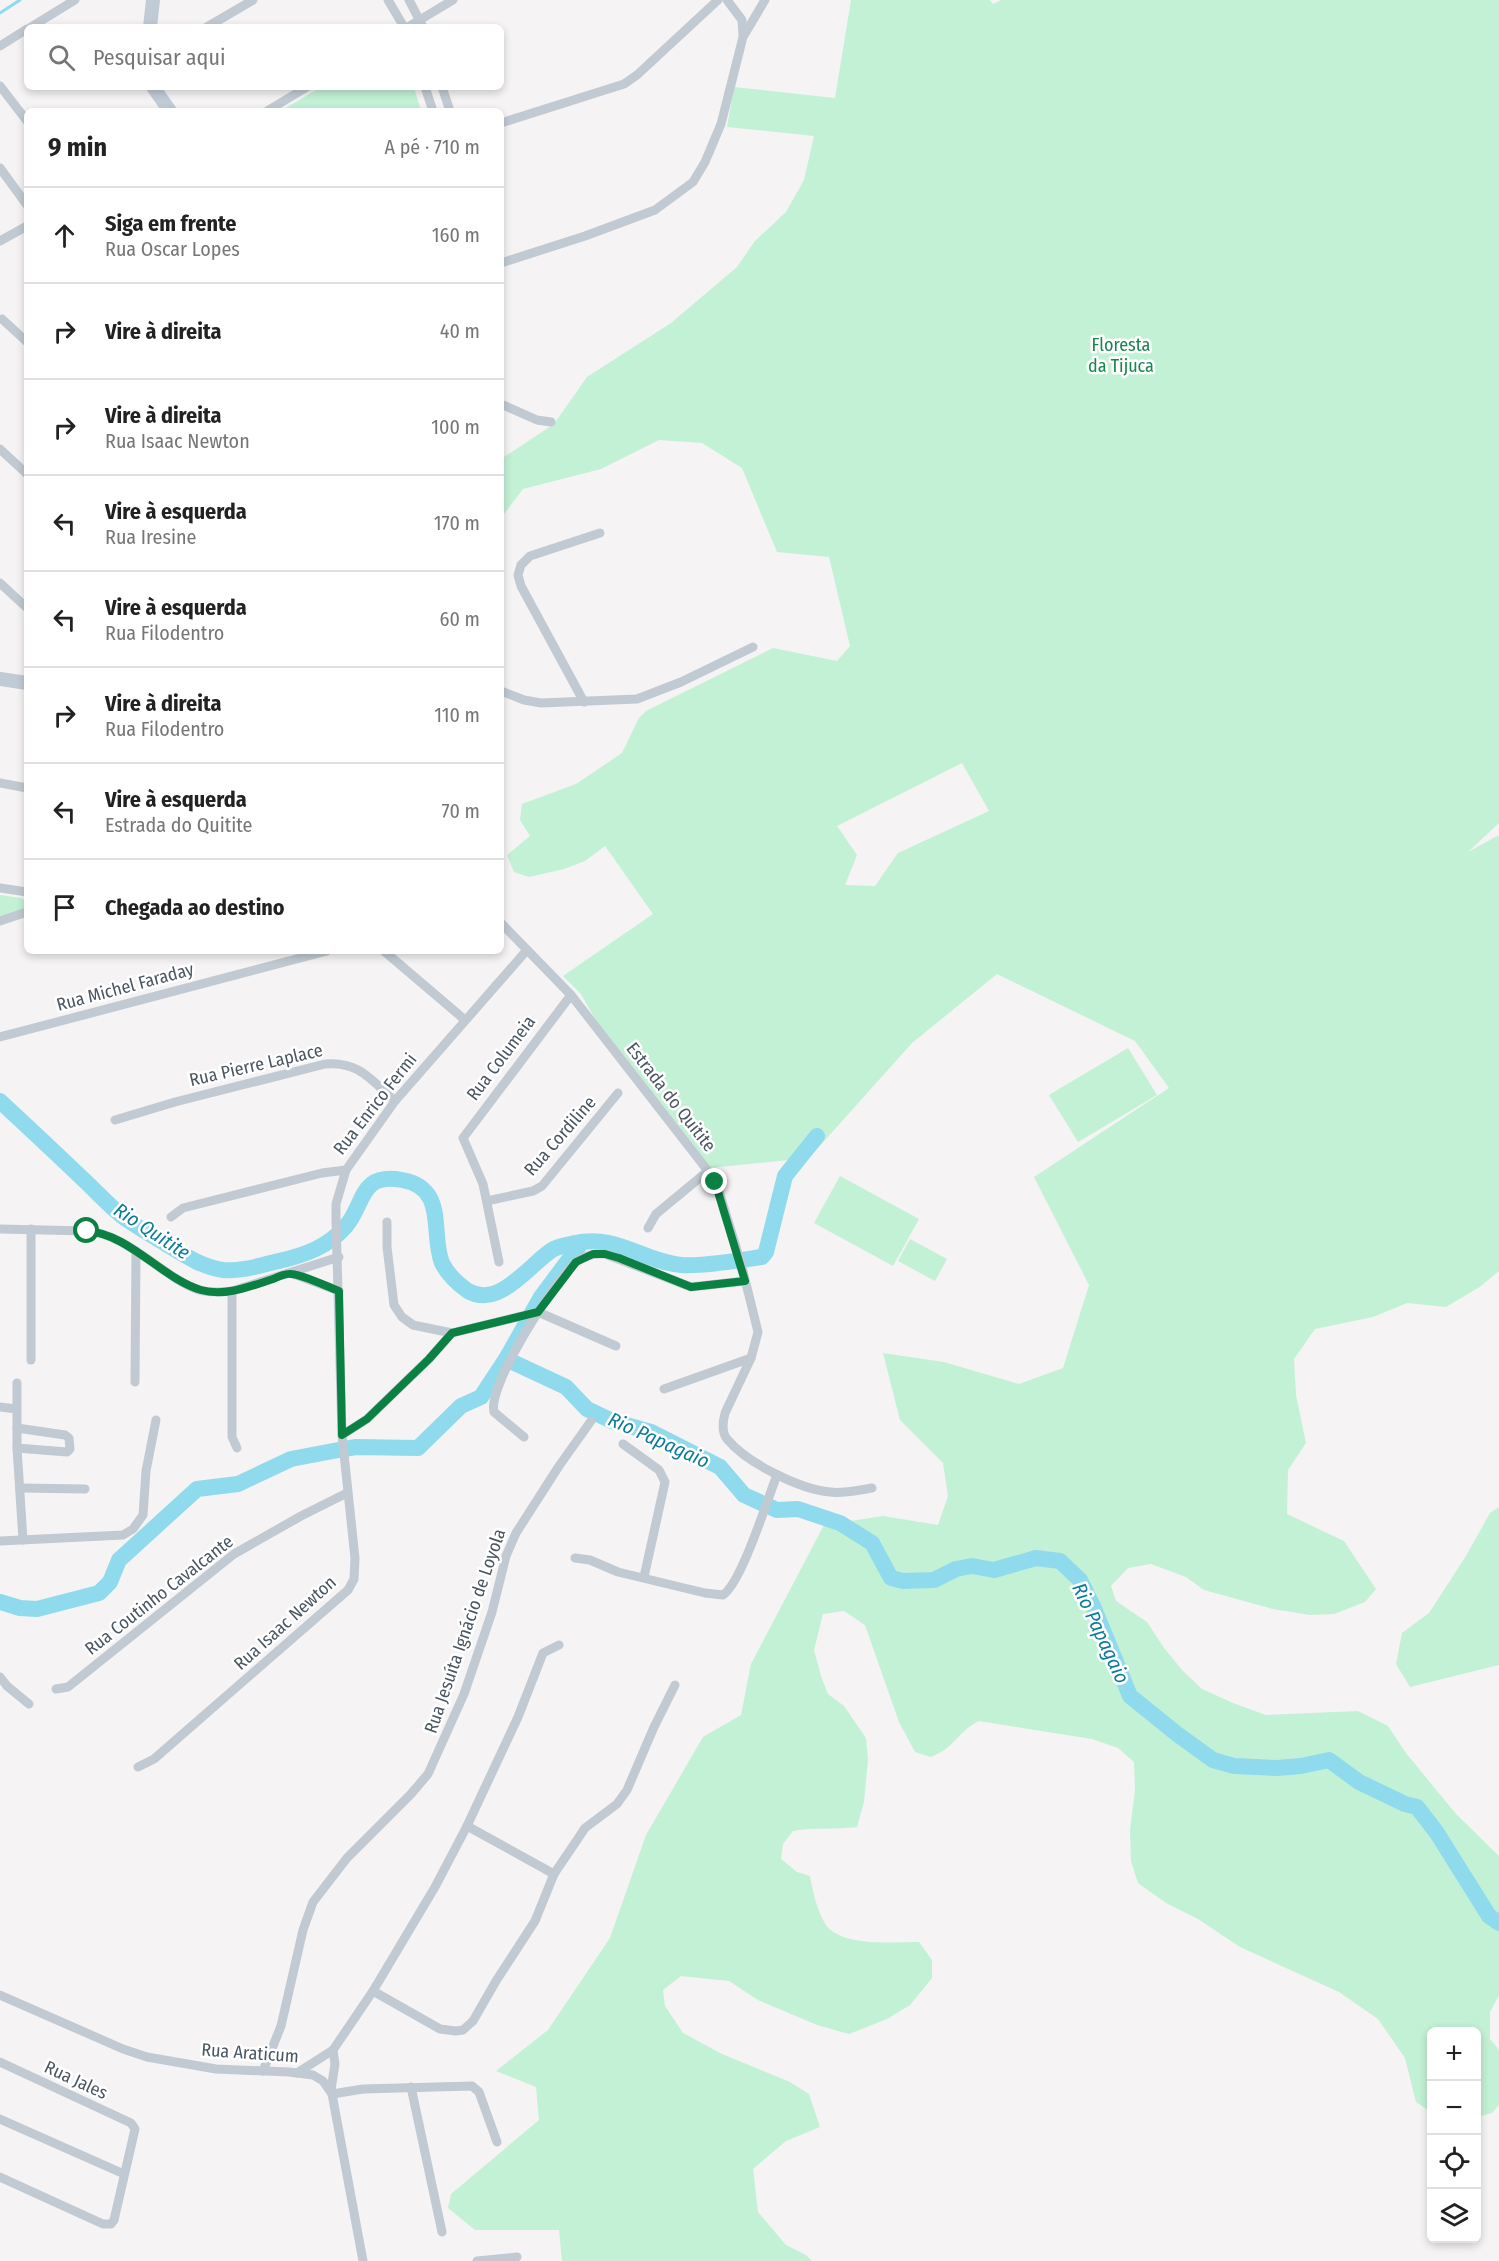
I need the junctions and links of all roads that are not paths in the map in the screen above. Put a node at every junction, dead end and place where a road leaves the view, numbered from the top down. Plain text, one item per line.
1 (75, 0) edge
2 (153, 0) edge
3 (253, 0) edge
4 (388, 0) edge
5 (409, 0) edge
6 (453, 0) edge
7 (718, 0) edge
8 (727, 0) edge
9 (765, 0) edge
10 (422, 23) edge
11 (36, 24) edge
12 (150, 24) edge
13 (212, 24) edge
14 (404, 24) edge
15 (24, 31) edge
16 (743, 37) junction
17 (0, 46) edge
18 (0, 86) edge
19 (155, 90) edge
20 (302, 90) edge
21 (426, 90) edge
22 (443, 90) edge
23 (168, 108) edge
24 (272, 108) edge
25 (432, 108) edge
26 (449, 108) edge
27 (24, 117) edge
28 (504, 122) edge
29 (0, 168) edge
30 (24, 201) edge
31 (24, 228) edge
32 (0, 241) edge
33 (504, 262) edge
34 (2, 319) dead end
35 (24, 339) edge
36 (504, 405) edge
37 (551, 423) dead end
38 (0, 449) edge
39 (24, 471) edge
40 (600, 533) dead end
41 (0, 583) edge
42 (24, 605) edge
43 (753, 647) dead end
44 (0, 679) edge
45 (24, 683) edge
46 (504, 692) edge
47 (584, 702) junction
48 (0, 783) edge
49 (24, 787) edge
50 (0, 888) edge
51 (24, 892) edge
52 (24, 913) edge
53 (0, 921) edge
54 (504, 926) edge
55 (527, 950) junction
56 (316, 954) edge
57 (388, 954) edge
58 (570, 995) junction
59 (465, 1020) junction
60 (0, 1037) edge
61 (618, 1093) dead end
62 (395, 1101) junction
63 (116, 1120) dead end
64 (346, 1170) junction
65 (708, 1171) junction
66 (487, 1201) junction
67 (171, 1217) dead end
68 (387, 1222) dead end
69 (648, 1228) dead end
70 (0, 1229) edge
71 (31, 1229) junction
72 (136, 1251) junction
73 (338, 1252) junction
74 (499, 1262) dead end
75 (291, 1273) junction
76 (745, 1281) junction
77 (232, 1291) junction
78 (339, 1291) junction
79 (536, 1312) junction
80 (452, 1333) junction
81 (616, 1346) dead end
82 (751, 1358) junction
83 (31, 1360) dead end
84 (135, 1382) dead end
85 (17, 1383) dead end
86 (664, 1389) dead end
87 (0, 1407) edge
88 (16, 1409) junction
89 (156, 1420) dead end
90 (591, 1421) dead end
91 (17, 1428) junction
92 (524, 1437) dead end
93 (342, 1438) junction
94 (622, 1444) dead end
95 (18, 1448) junction
96 (237, 1448) dead end
97 (777, 1475) junction
98 (20, 1488) junction
99 (872, 1488) dead end
100 (85, 1489) dead end
101 (347, 1493) junction
102 (24, 1540) junction
103 (0, 1541) edge
104 (575, 1558) dead end
105 (644, 1577) junction
106 (559, 1645) dead end
107 (0, 1677) edge
108 (675, 1685) dead end
109 (4, 1688) edge
110 (56, 1689) dead end
111 (29, 1704) dead end
112 (138, 1767) dead end
113 (467, 1826) junction
114 (554, 1874) junction
115 (373, 1991) junction
116 (0, 1995) edge
117 (333, 2050) junction
118 (0, 2062) edge
119 (263, 2071) junction
120 (297, 2073) junction
121 (411, 2087) junction
122 (331, 2092) junction
123 (0, 2119) edge
124 (496, 2142) dead end
125 (124, 2174) junction
126 (0, 2177) edge
127 (442, 2232) dead end
128 (517, 2257) dead end
129 (363, 2261) edge
130 (477, 2261) edge

1 - 11 street
2 - 12 street
3 - 13 street
4 - 14 street
5 - 10 street
6 - 10 street
7 - 28 street
8 - 16 street
9 - 16 street
15 - 17 street
16 - 33 street
18 - 27 street
19 - 23 street
20 - 24 street
21 - 25 street
22 - 26 street
29 - 30 street
31 - 32 street
34 - 35 street
36 - 37 street
38 - 39 street
40 - 47 street
41 - 42 street
43 - 47 street
44 - 45 street
46 - 47 street
48 - 49 street
50 - 51 street
52 - 53 street
54 - 55 street, Estrada do Quitite
55 - 58 street, Estrada do Quitite
55 - 59 street, Rua Enrico Fermi
56 - 60 street, Rua Michel Faraday
57 - 59 street
58 - 65 street, Estrada do Quitite
58 - 66 street, Rua Columeia
59 - 62 street, Rua Enrico Fermi
61 - 66 street, Rua Cordiline
62 - 63 street, Rua Pierre Laplace
62 - 64 street, Rua Enrico Fermi
64 - 67 street, Rua Enrico Fermi
64 - 73 street, Rua Isaac Newton
65 - 69 street
65 - 76 street, Estrada do Quitite
66 - 74 street
68 - 80 street
70 - 71 street
71 - 72 street
71 - 83 street
72 - 77 street
72 - 84 street
73 - 75 street
73 - 78 street, Rua Isaac Newton
75 - 77 street
75 - 78 street
76 - 79 street
76 - 82 street, Estrada do Quitite
77 - 96 street
78 - 93 street, Rua Isaac Newton
79 - 80 street
79 - 81 street
79 - 92 street
80 - 93 street
82 - 86 street
82 - 97 street, Estrada do Quitite
85 - 88 street
87 - 88 street
88 - 91 street
89 - 102 street
90 - 119 street, Rua Jesuíta Ignácio de Loyola
91 - 95 street
91 - 95 street
93 - 101 street, Rua Isaac Newton
94 - 105 street
95 - 98 street
97 - 99 street, Estrada do Quitite
97 - 105 street
98 - 100 street
98 - 102 street
101 - 110 street, Rua Coutinho Cavalcante
101 - 112 street, Rua Isaac Newton
102 - 103 street
104 - 105 street
106 - 113 street
107 - 109 street
108 - 114 street
109 - 111 street
113 - 114 street
113 - 115 street
114 - 115 street
115 - 117 street
116 - 119 street, Rua Araticum
117 - 120 street
117 - 122 street
118 - 125 street, Rua Jales
119 - 120 street, Rua Araticum
120 - 122 street, Rua Araticum
121 - 122 street
121 - 124 street
121 - 127 street
122 - 129 street
123 - 125 street
125 - 126 street
128 - 130 street

